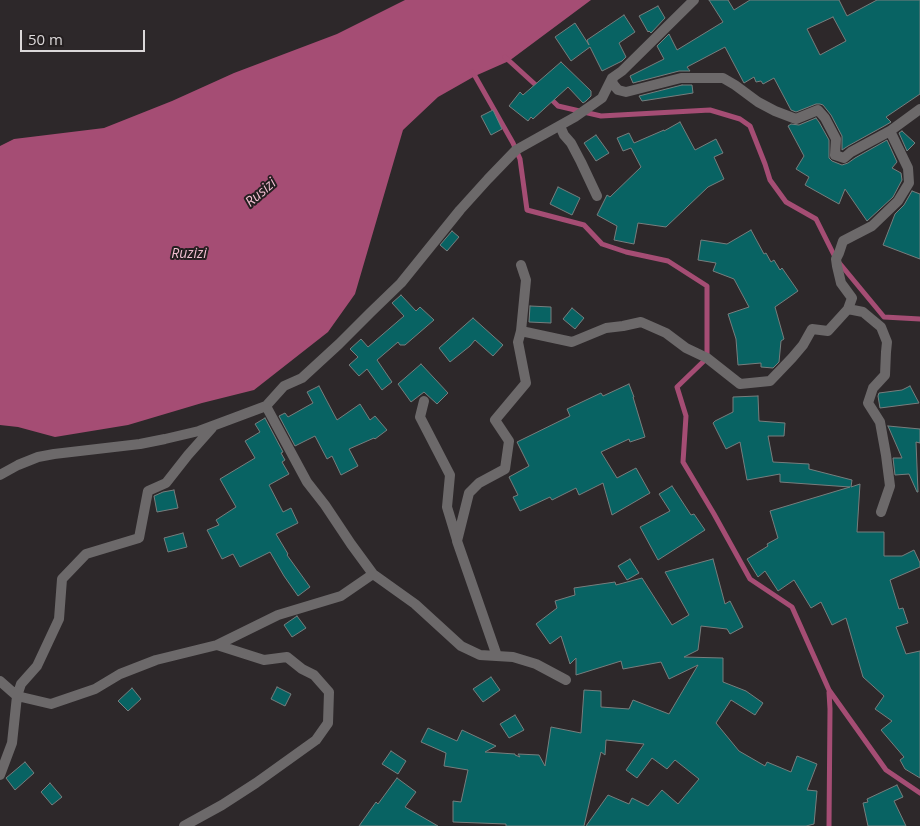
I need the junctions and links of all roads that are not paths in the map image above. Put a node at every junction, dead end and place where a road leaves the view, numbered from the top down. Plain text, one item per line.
1 (694, 0) edge
2 (612, 78) junction
3 (920, 109) edge
4 (560, 126) junction
5 (890, 131) junction
6 (597, 196) dead end
7 (521, 265) dead end
8 (848, 309) junction
9 (521, 331) junction
10 (424, 401) dead end
11 (266, 406) junction
12 (216, 425) junction
13 (0, 475) edge
14 (882, 512) dead end
15 (457, 541) junction
16 (373, 574) junction
17 (217, 645) junction
18 (497, 656) junction
19 (566, 680) dead end
20 (0, 681) edge
21 (17, 696) junction
22 (0, 775) edge
23 (184, 826) edge

1 - 2 street
2 - 4 street
2 - 5 street
3 - 5 street
4 - 6 street
4 - 11 street
5 - 8 street
7 - 9 street
8 - 9 street
8 - 14 street
9 - 15 street
10 - 15 street
11 - 12 street
11 - 16 street
12 - 13 street
12 - 21 street
15 - 18 street
16 - 17 street
16 - 18 street
17 - 21 street
17 - 23 street
18 - 19 street
20 - 21 street
21 - 22 street

